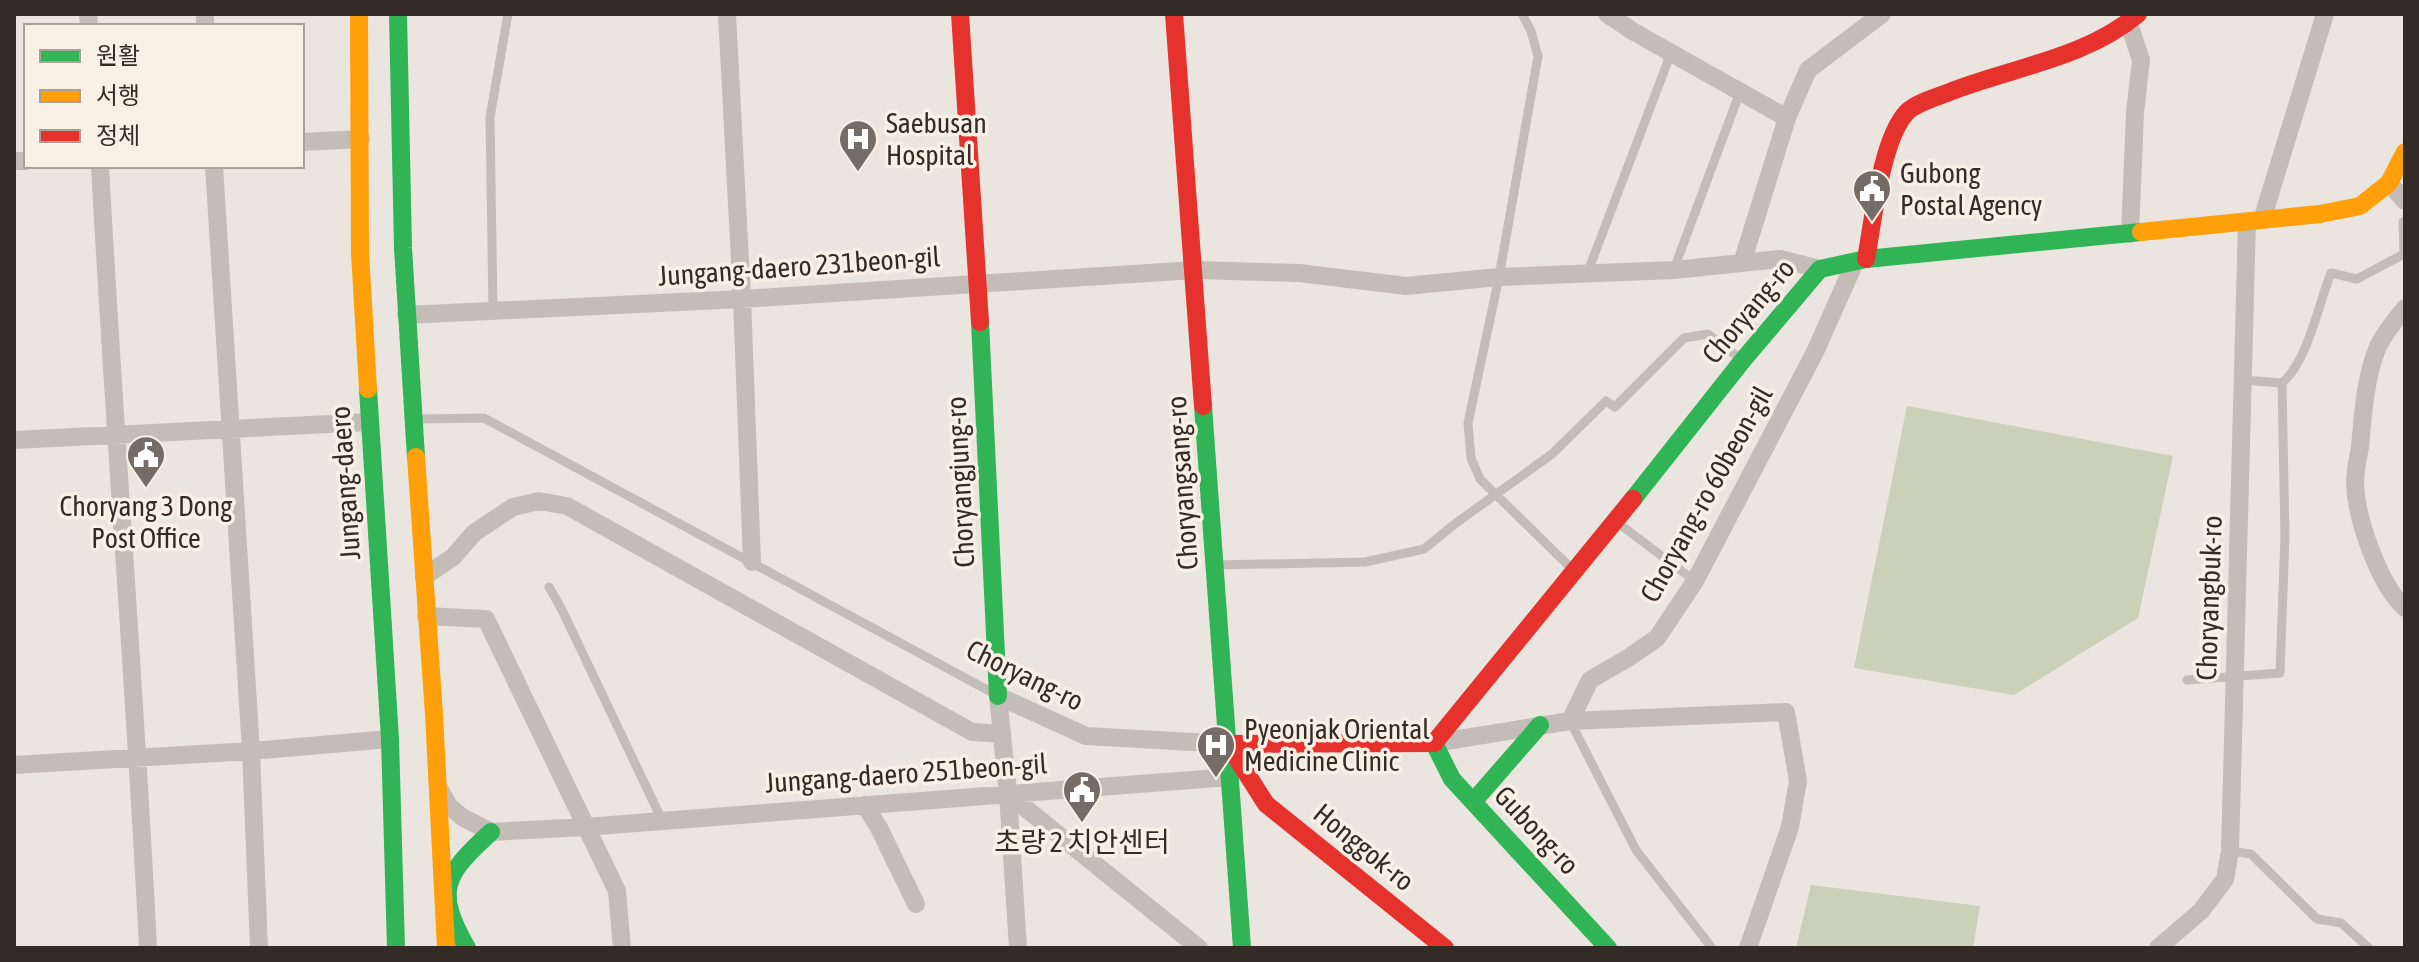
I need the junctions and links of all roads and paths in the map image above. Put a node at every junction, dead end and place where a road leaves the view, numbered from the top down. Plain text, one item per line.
1 (359, 14) edge
2 (398, 14) edge
3 (508, 14) edge
4 (727, 14) edge
5 (960, 14) edge
6 (1174, 14) edge
7 (1522, 14) edge
8 (1607, 14) edge
9 (1882, 14) edge
10 (2325, 14) edge
11 (2134, 19) edge
12 (1634, 23) edge
13 (1671, 53) junction
14 (1740, 92) junction
15 (1787, 118) junction
16 (361, 139) junction
17 (304, 142) edge
18 (2405, 152) edge
19 (100, 168) edge
20 (214, 168) edge
21 (2389, 183) junction
22 (2405, 201) edge
23 (2254, 221) junction
24 (2405, 221) edge
25 (2130, 234) junction
26 (1860, 260) junction
27 (1742, 263) junction
28 (1820, 269) junction
29 (1195, 270) junction
30 (1674, 270) junction
31 (1586, 275) junction
32 (1499, 277) junction
33 (978, 283) junction
34 (742, 299) junction
35 (2405, 308) edge
36 (493, 310) junction
37 (406, 315) junction
38 (1743, 360) junction
39 (2243, 380) junction
40 (2282, 383) junction
41 (415, 419) junction
42 (369, 422) junction
43 (231, 428) junction
44 (115, 434) junction
45 (14, 440) edge
46 (1496, 496) junction
47 (1614, 521) junction
48 (752, 562) junction
49 (1215, 565) junction
50 (1575, 572) junction
51 (424, 577) junction
52 (1695, 581) junction
53 (549, 587) dead end
54 (2405, 608) edge
55 (426, 616) junction
56 (2234, 675) junction
57 (2187, 680) dead end
58 (998, 696) junction
59 (1570, 721) junction
60 (1540, 725) junction
61 (1002, 734) junction
62 (390, 739) junction
63 (1434, 743) junction
64 (1227, 744) junction
65 (251, 751) junction
66 (139, 758) junction
67 (14, 765) edge
68 (1230, 777) junction
69 (439, 789) junction
70 (1008, 794) junction
71 (1473, 802) junction
72 (865, 805) junction
73 (662, 820) junction
74 (585, 827) junction
75 (491, 832) junction
76 (2230, 851) junction
77 (444, 899) junction
78 (916, 904) dead end
79 (148, 948) edge
80 (259, 948) edge
81 (396, 948) edge
82 (446, 948) edge
83 (467, 948) edge
84 (622, 948) edge
85 (1018, 948) edge
86 (1199, 948) edge
87 (1242, 948) edge
88 (1445, 948) edge
89 (1608, 948) edge
90 (1712, 948) edge
91 (1748, 948) edge
92 (2158, 948) edge
93 (2369, 948) edge

1 - 16 main road, Jungang-daero
2 - 37 main road
3 - 36 lane
4 - 34 street
5 - 33 main road, Choryangjung-ro
6 - 29 main road, Choryangsang-ro
7 - 32 lane
8 - 12 street
9 - 15 street
10 - 23 street, Choryangbuk-ro
11 - 25 street
11 - 26 main road
12 - 13 street
13 - 14 street
13 - 31 lane
14 - 15 street
14 - 30 lane
15 - 27 street
16 - 17 street
16 - 42 main road, Jungang-daero
18 - 21 main road, Choryang-ro
19 - 44 street
20 - 43 street
21 - 22 street
21 - 23 main road, Choryang-ro
23 - 25 main road, Choryang-ro
23 - 39 street, Choryangbuk-ro
24 - 40 lane
25 - 26 main road, Choryang-ro
26 - 28 main road, Choryang-ro
26 - 52 street, Choryang-ro 60beon-gil
27 - 28 street, Jungang-daero 231beon-gil
27 - 30 street, Jungang-daero 231beon-gil
28 - 38 main road, Choryang-ro
29 - 32 street, Jungang-daero 231beon-gil
29 - 33 street, Jungang-daero 231beon-gil
29 - 49 main road, Choryangsang-ro
30 - 31 street, Jungang-daero 231beon-gil
31 - 32 street, Jungang-daero 231beon-gil
32 - 46 lane
33 - 34 street, Jungang-daero 231beon-gil
33 - 58 main road, Choryangjung-ro
34 - 36 street, Jungang-daero 231beon-gil
34 - 48 street
35 - 54 street
36 - 37 street, Jungang-daero 231beon-gil
37 - 41 main road
38 - 46 lane
38 - 47 main road, Choryang-ro
39 - 40 lane
39 - 56 street, Choryangbuk-ro
40 - 56 lane
41 - 48 lane, Choryang-ro
41 - 51 main road
42 - 43 street
42 - 62 main road, Jungang-daero
43 - 44 street
43 - 65 street
44 - 45 street
44 - 66 street
46 - 49 lane
46 - 50 lane
47 - 50 main road, Choryang-ro
47 - 52 lane
48 - 58 lane, Choryang-ro
49 - 64 main road, Choryangsang-ro
50 - 63 main road, Choryang-ro
51 - 55 main road
51 - 61 street
52 - 59 street, Choryang-ro 60beon-gil
53 - 73 lane
55 - 69 main road
55 - 74 street
56 - 57 lane
56 - 76 street, Choryangbuk-ro
58 - 61 street, Choryangjung-ro
58 - 64 street, Choryang-ro
59 - 60 street
59 - 90 lane
59 - 91 street
60 - 63 street
60 - 71 main road
61 - 70 street, Choryangjung-ro
62 - 65 street
62 - 81 main road, Jungang-daero
63 - 64 main road, Choryang-ro
63 - 71 main road, Gubong-ro
64 - 68 main road, Choryangsang-ro
64 - 88 main road, Honggok-ro
65 - 66 street
65 - 80 street
66 - 67 street
66 - 79 street
68 - 70 street, Jungang-daero 251beon-gil
68 - 87 main road, Choryangsang-ro
69 - 75 street
69 - 77 main road
70 - 72 street, Jungang-daero 251beon-gil
70 - 85 street, Choryangjung-ro
70 - 86 street
71 - 89 main road, Gubong-ro
72 - 73 street, Jungang-daero 251beon-gil
72 - 78 street
73 - 74 street, Jungang-daero 251beon-gil
74 - 75 street, Jungang-daero 251beon-gil
74 - 84 street
75 - 77 main road
76 - 92 street, Choryangbuk-ro
76 - 93 lane
77 - 82 main road
77 - 83 main road

